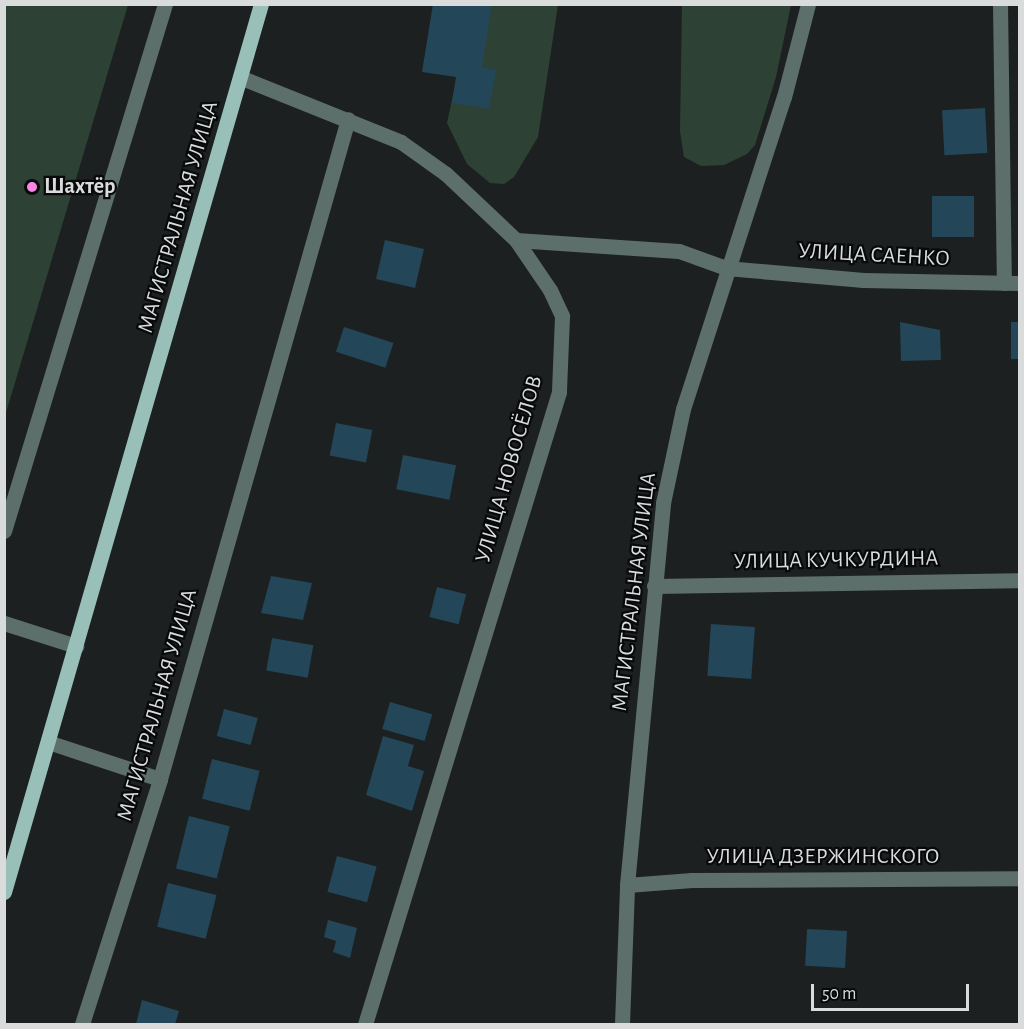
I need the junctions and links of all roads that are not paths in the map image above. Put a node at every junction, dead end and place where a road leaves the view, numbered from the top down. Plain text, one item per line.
1 (165, 4) edge
2 (261, 4) edge
3 (808, 4) edge
4 (1000, 4) edge
5 (242, 78) junction
6 (348, 119) junction
7 (516, 240) junction
8 (726, 268) junction
9 (1004, 283) junction
10 (1020, 283) edge
11 (4, 531) edge
12 (1020, 580) edge
13 (654, 586) junction
14 (4, 623) edge
15 (76, 646) junction
16 (48, 742) junction
17 (160, 779) junction
18 (1020, 878) edge
19 (627, 885) junction
20 (4, 891) edge
21 (82, 1024) edge
22 (365, 1024) edge
23 (622, 1024) edge

1 - 11 street
2 - 5 main road, МАГИСТРАЛЬНАЯ УЛИЦА
3 - 8 street, МАГИСТРАЛЬНАЯ УЛИЦА
4 - 9 street
5 - 6 street, УЛИЦА НОВОСЁЛОВ
5 - 15 main road, МАГИСТРАЛЬНАЯ УЛИЦА
6 - 7 street, УЛИЦА НОВОСЁЛОВ
6 - 17 street, МАГИСТРАЛЬНАЯ УЛИЦА
7 - 8 street, УЛИЦА САЕНКО
7 - 22 street, УЛИЦА НОВОСЁЛОВ
8 - 9 street, УЛИЦА САЕНКО
8 - 13 street, МАГИСТРАЛЬНАЯ УЛИЦА
9 - 10 street, УЛИЦА САЕНКО
12 - 13 street, УЛИЦА КУЧКУРДИНА
13 - 19 street, МАГИСТРАЛЬНАЯ УЛИЦА
14 - 15 street
15 - 16 main road, МАГИСТРАЛЬНАЯ УЛИЦА
16 - 17 street
16 - 20 main road, МАГИСТРАЛЬНАЯ УЛИЦА
17 - 21 street, МАГИСТРАЛЬНАЯ УЛИЦА
18 - 19 street, УЛИЦА ДЗЕРЖИНСКОГО
19 - 23 street, МАГИСТРАЛЬНАЯ УЛИЦА

